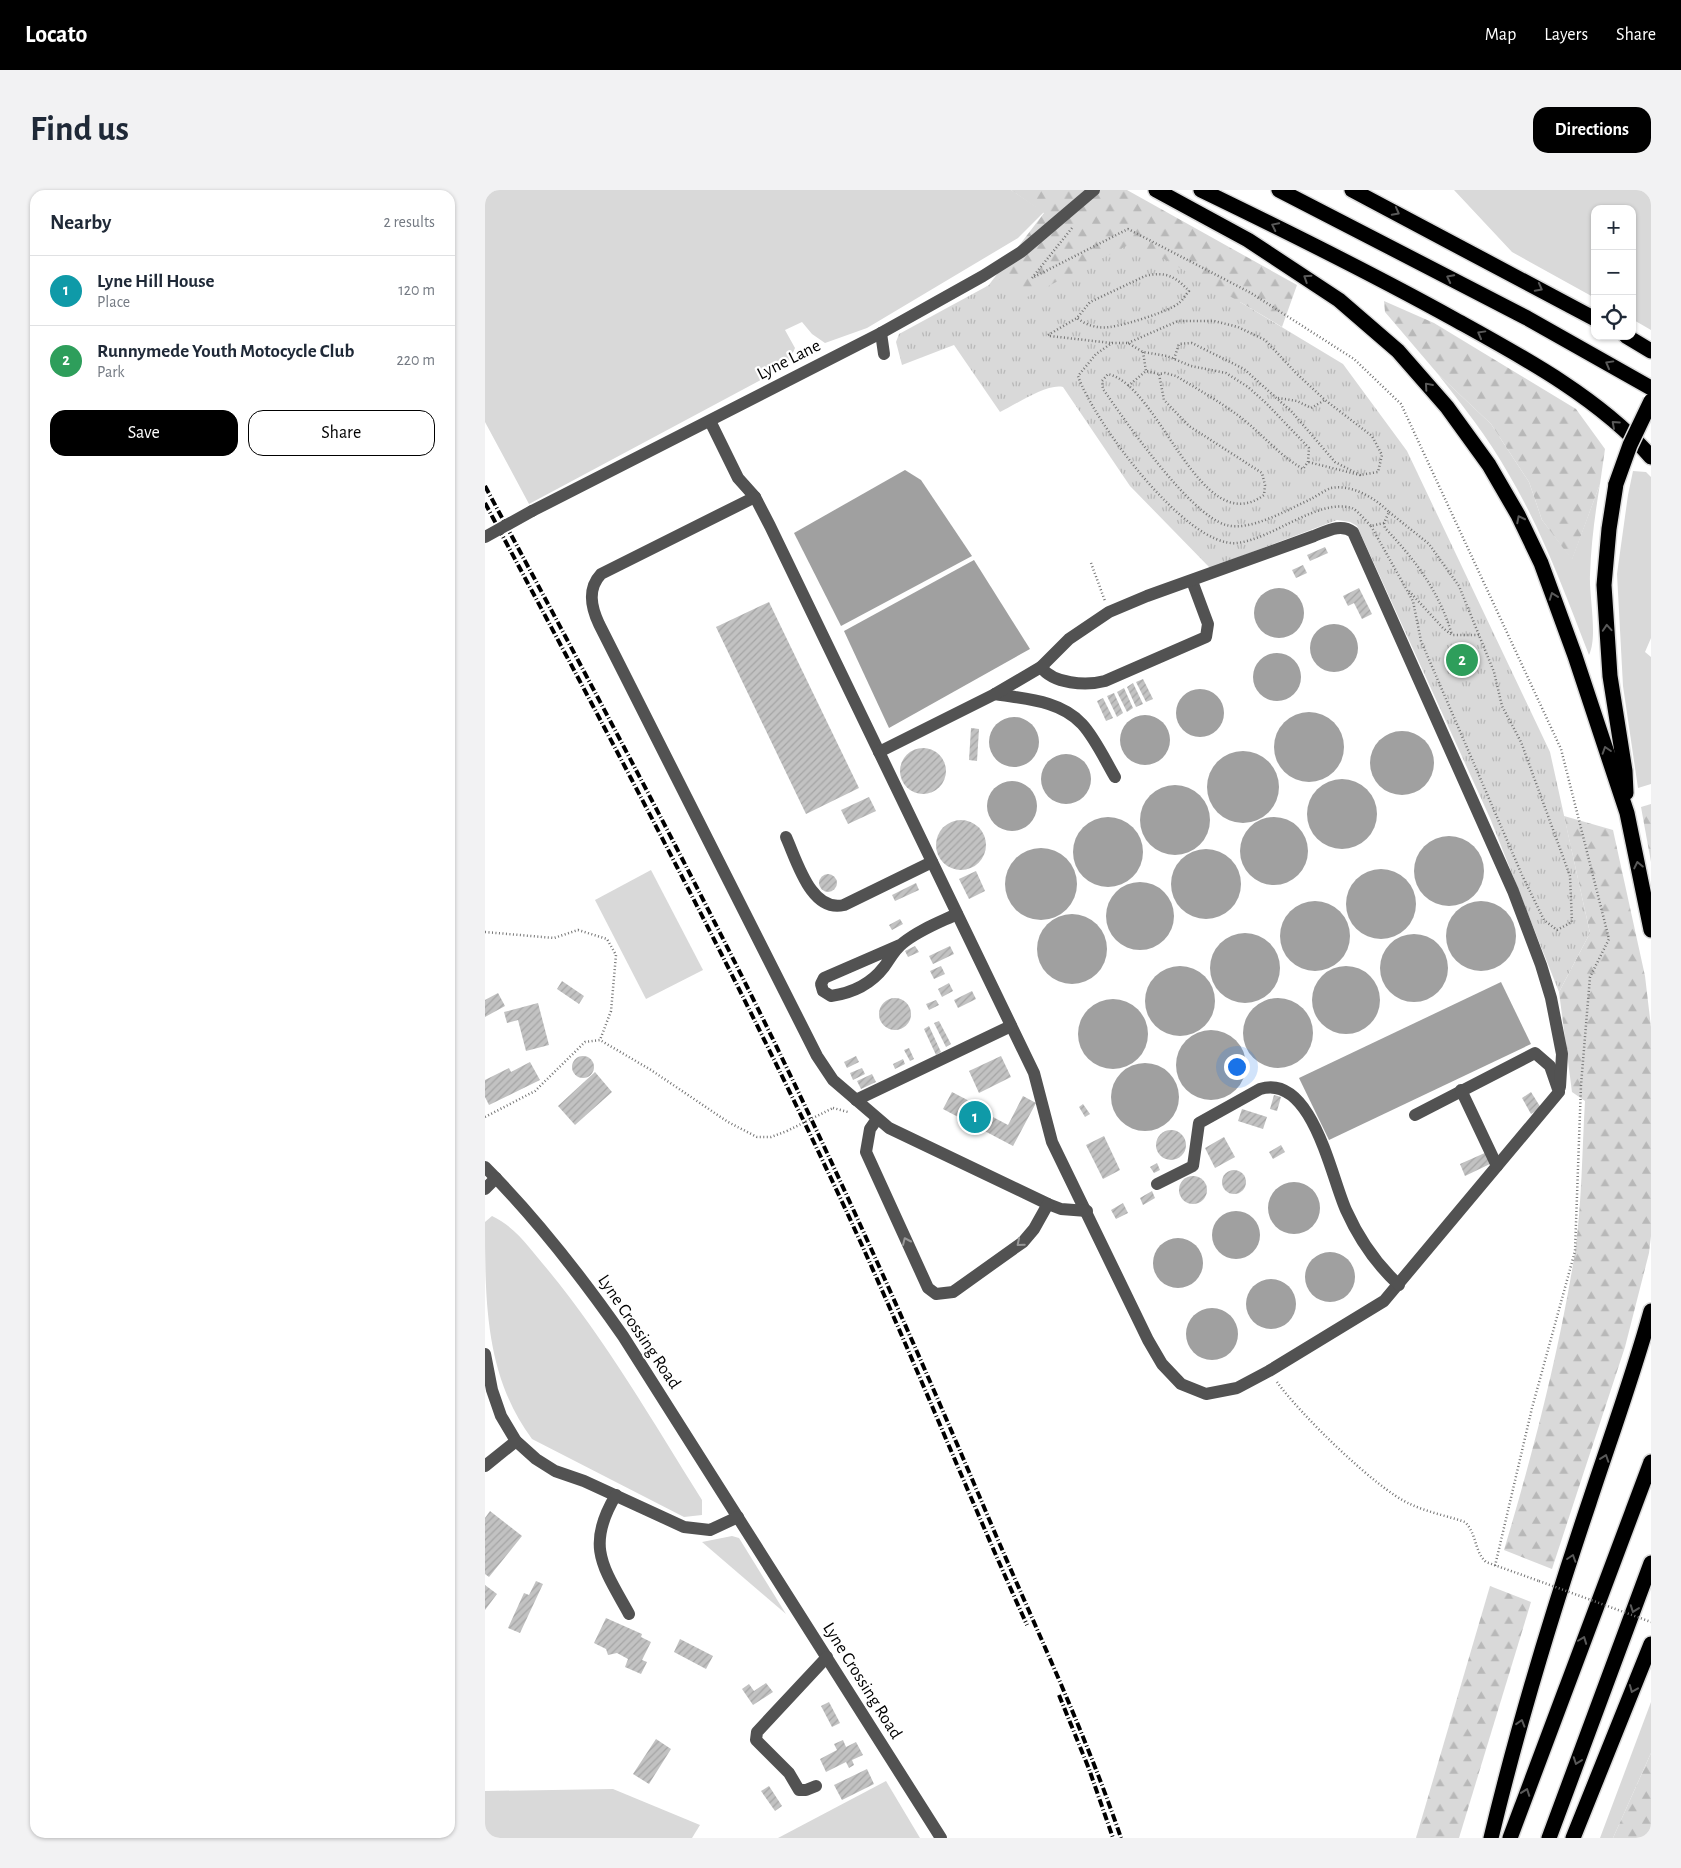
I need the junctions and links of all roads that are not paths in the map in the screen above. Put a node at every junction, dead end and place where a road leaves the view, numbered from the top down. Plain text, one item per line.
1 (1094, 190) edge
2 (1156, 190) edge
3 (1201, 190) edge
4 (1279, 190) edge
5 (1352, 190) edge
6 (1591, 317) edge
7 (881, 333) junction
8 (1633, 340) edge
9 (1651, 351) edge
10 (885, 354) dead end
11 (1651, 388) edge
12 (1651, 401) edge
13 (709, 421) junction
14 (1651, 457) edge
15 (755, 497) junction
16 (485, 537) edge
17 (1192, 581) junction
18 (1041, 667) junction
19 (995, 694) junction
20 (879, 752) junction
21 (1115, 777) dead end
22 (1627, 813) junction
23 (786, 837) dead end
24 (932, 862) junction
25 (957, 914) junction
26 (1651, 930) edge
27 (900, 945) junction
28 (1011, 1026) junction
29 (1461, 1090) junction
30 (1559, 1092) junction
31 (856, 1100) junction
32 (1415, 1115) dead end
33 (877, 1119) junction
34 (1497, 1166) junction
35 (485, 1167) edge
36 (496, 1178) junction
37 (1157, 1184) dead end
38 (485, 1188) edge
39 (1048, 1204) junction
40 (1087, 1211) junction
41 (1399, 1285) junction
42 (1651, 1311) edge
43 (485, 1354) edge
44 (516, 1441) junction
45 (1651, 1462) edge
46 (485, 1466) edge
47 (615, 1495) junction
48 (738, 1516) junction
49 (1651, 1563) edge
50 (629, 1614) dead end
51 (1651, 1644) edge
52 (827, 1657) junction
53 (815, 1786) dead end
54 (941, 1838) edge
55 (1491, 1838) edge
56 (1510, 1838) edge
57 (1549, 1838) edge
58 (1573, 1838) edge

1 - 7 street, Lyne Lane
22 -> 2 highway
14 -> 3 highway
11 -> 4 highway
5 -> 6 highway
7 - 10 street
7 - 13 street, Lyne Lane
8 - 9 highway
22 -> 12 highway, bridge
13 - 15 street
13 - 16 street, Lyne Lane, bridge
15 - 20 street
15 - 31 street
17 - 18 street
17 - 18 street
17 - 30 street
18 - 19 street
19 - 20 street
19 - 21 street
20 - 24 street
26 -> 22 highway
23 - 24 street
24 - 25 street
25 - 27 street
25 - 28 street
27 - 27 street
28 - 31 street
28 - 40 street
29 - 30 street
29 - 32 street
29 - 34 street
30 - 34 street
31 - 33 street
33 - 39 street
39 -> 33 street
34 - 41 street
35 - 36 street, Lyne Crossing Road
36 - 38 street
36 - 48 street, Lyne Crossing Road
37 - 41 street
39 - 40 street
40 - 41 street
55 -> 42 highway
43 - 44 street
44 - 46 street
44 - 47 street
56 -> 45 highway
47 - 48 street
47 - 50 street
48 - 52 street, Lyne Crossing Road
49 -> 57 highway
51 -> 58 highway
52 - 53 street
52 - 54 street, Lyne Crossing Road

